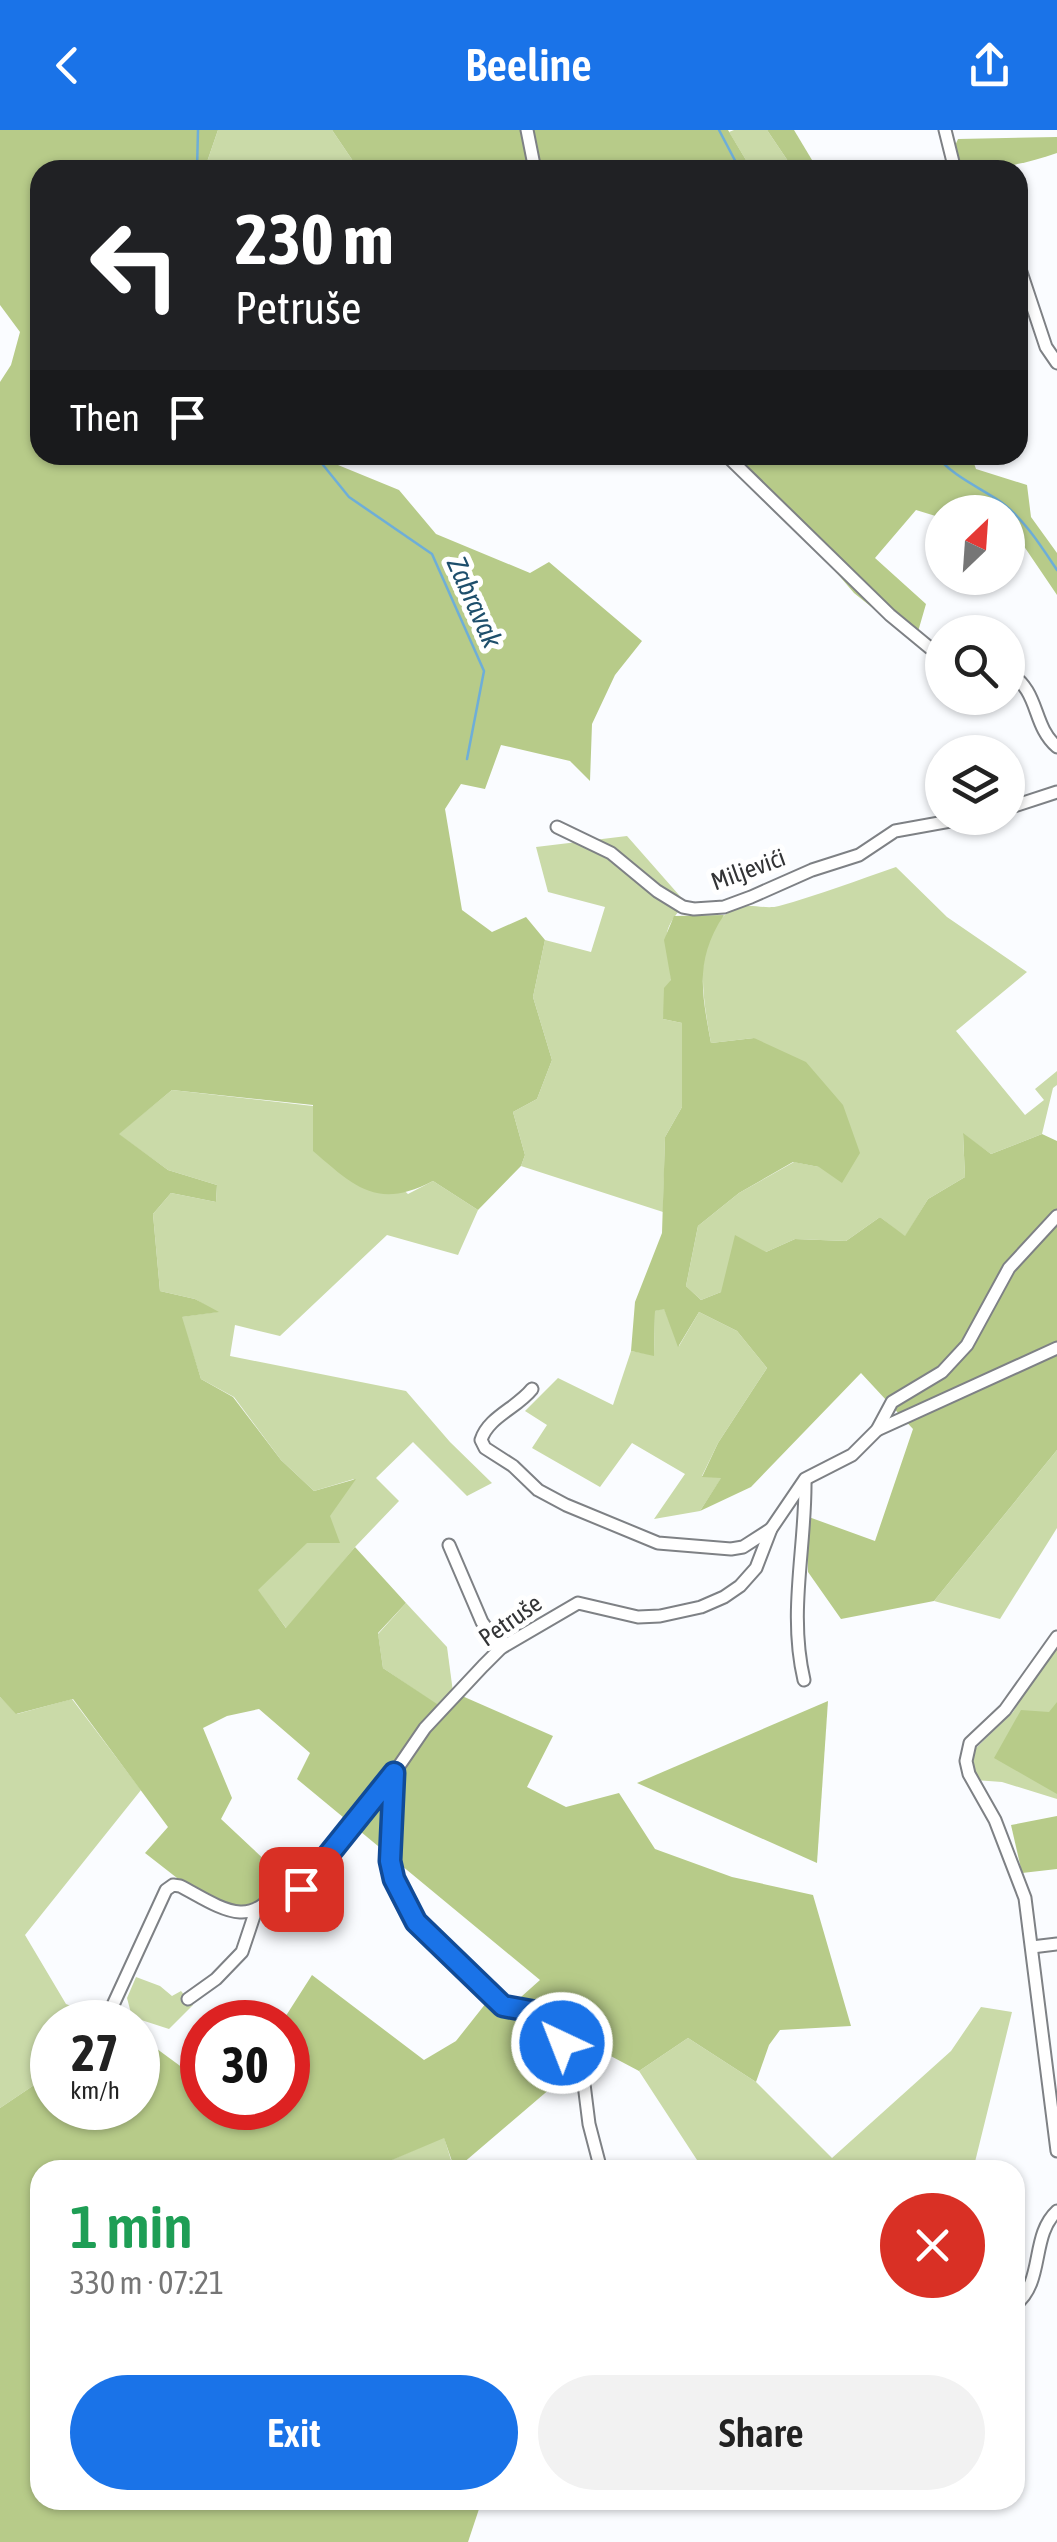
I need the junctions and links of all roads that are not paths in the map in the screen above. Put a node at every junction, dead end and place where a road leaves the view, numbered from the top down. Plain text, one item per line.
1 (527, 130) edge
2 (945, 130) edge
3 (533, 160) edge
4 (952, 160) edge
5 (1028, 293) edge
6 (1057, 363) edge
7 (736, 465) edge
8 (925, 644) edge
9 (1025, 687) edge
10 (1057, 747) edge
11 (1057, 792) edge
12 (1025, 802) edge
13 (925, 826) edge
14 (558, 827) dead end
15 (1057, 1216) edge
16 (1057, 1348) edge
17 (532, 1389) dead end
18 (892, 1402) junction
19 (908, 1416) junction
20 (877, 1430) junction
21 (805, 1480) junction
22 (771, 1529) junction
23 (449, 1545) dead end
24 (1057, 1637) edge
25 (501, 1648) junction
26 (804, 1680) dead end
27 (394, 1773) junction
28 (315, 1868) junction
29 (286, 1909) dead end
30 (256, 1910) junction
31 (1057, 1944) edge
32 (1032, 1947) junction
33 (188, 1998) dead end
34 (115, 2000) edge
35 (1057, 2152) edge
36 (599, 2160) edge
37 (1057, 2211) edge
38 (1025, 2294) edge

1 - 3 street
2 - 4 street
5 - 6 street
7 - 8 street
9 - 10 street
11 - 12 street
13 - 14 street, Miljevići
15 - 18 street
16 - 19 street
17 - 22 street
18 - 19 street
18 - 20 street
19 - 20 street
20 - 21 street, Petruše
21 - 22 street, Petruše
21 - 26 street
22 - 25 street, Petruše
23 - 25 street
24 - 32 street
25 - 27 street, Petruše
27 - 28 street, Petruše
27 - 36 street
28 - 29 street, Petruše
28 - 30 street
30 - 33 street
30 - 34 street
31 - 32 street
32 - 35 street
37 - 38 street

